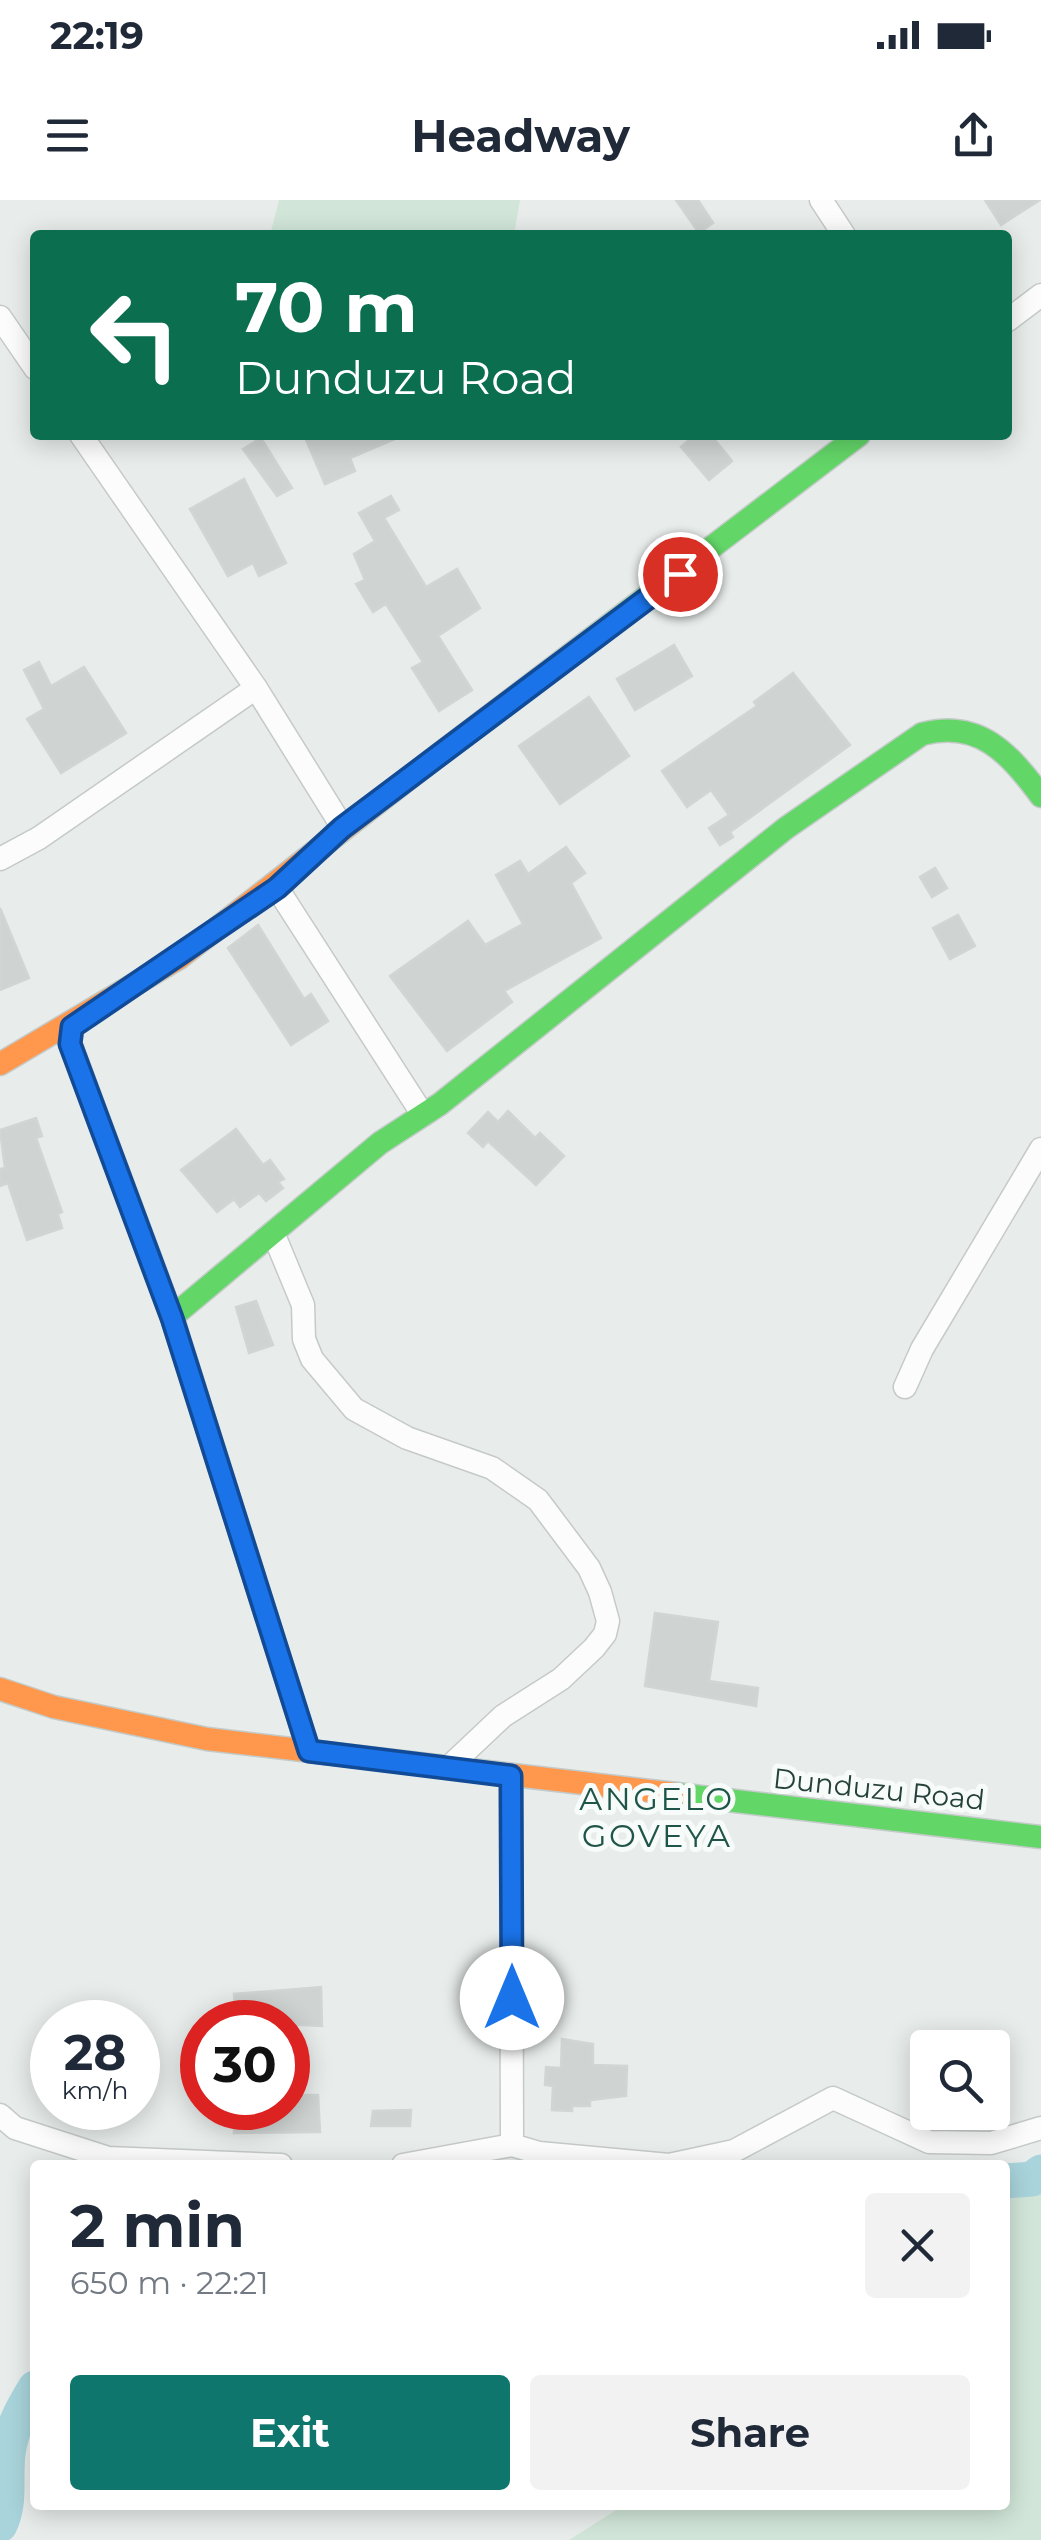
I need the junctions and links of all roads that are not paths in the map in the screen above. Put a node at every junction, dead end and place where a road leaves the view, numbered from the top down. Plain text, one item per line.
1 (827, 202) edge
2 (841, 230) edge
3 (1041, 294) edge
4 (0, 317) edge
5 (1012, 317) edge
6 (30, 361) edge
7 (84, 440) edge
8 (852, 440) edge
9 (256, 688) junction
10 (1041, 796) edge
11 (342, 828) junction
12 (0, 859) edge
13 (277, 888) junction
14 (72, 1027) junction
15 (0, 1064) edge
16 (423, 1115) junction
17 (1041, 1149) edge
18 (274, 1234) junction
19 (172, 1318) junction
20 (905, 1387) dead end
21 (0, 1689) edge
22 (309, 1751) junction
23 (450, 1766) junction
24 (511, 1776) junction
25 (1039, 1833) edge
26 (0, 2115) edge
27 (1041, 2128) edge
28 (512, 2145) junction
29 (157, 2160) edge
30 (431, 2160) edge
31 (614, 2160) edge
32 (692, 2160) edge

1 - 2 street
3 - 5 street
4 - 6 street
7 - 9 street
8 - 11 street
9 - 11 street
9 - 12 street
10 - 16 street
11 - 13 street
13 - 14 street
13 - 16 street
14 - 15 street
14 - 19 street
16 - 18 street
17 - 20 street
18 - 19 street
18 - 23 street
19 - 22 street
21 - 22 street, Dunduzu Road
22 - 23 street, Dunduzu Road
23 - 24 street, Dunduzu Road
24 - 25 street, Dunduzu Road
24 - 28 street
26 - 29 street
27 - 32 street
28 - 30 street
28 - 31 street

